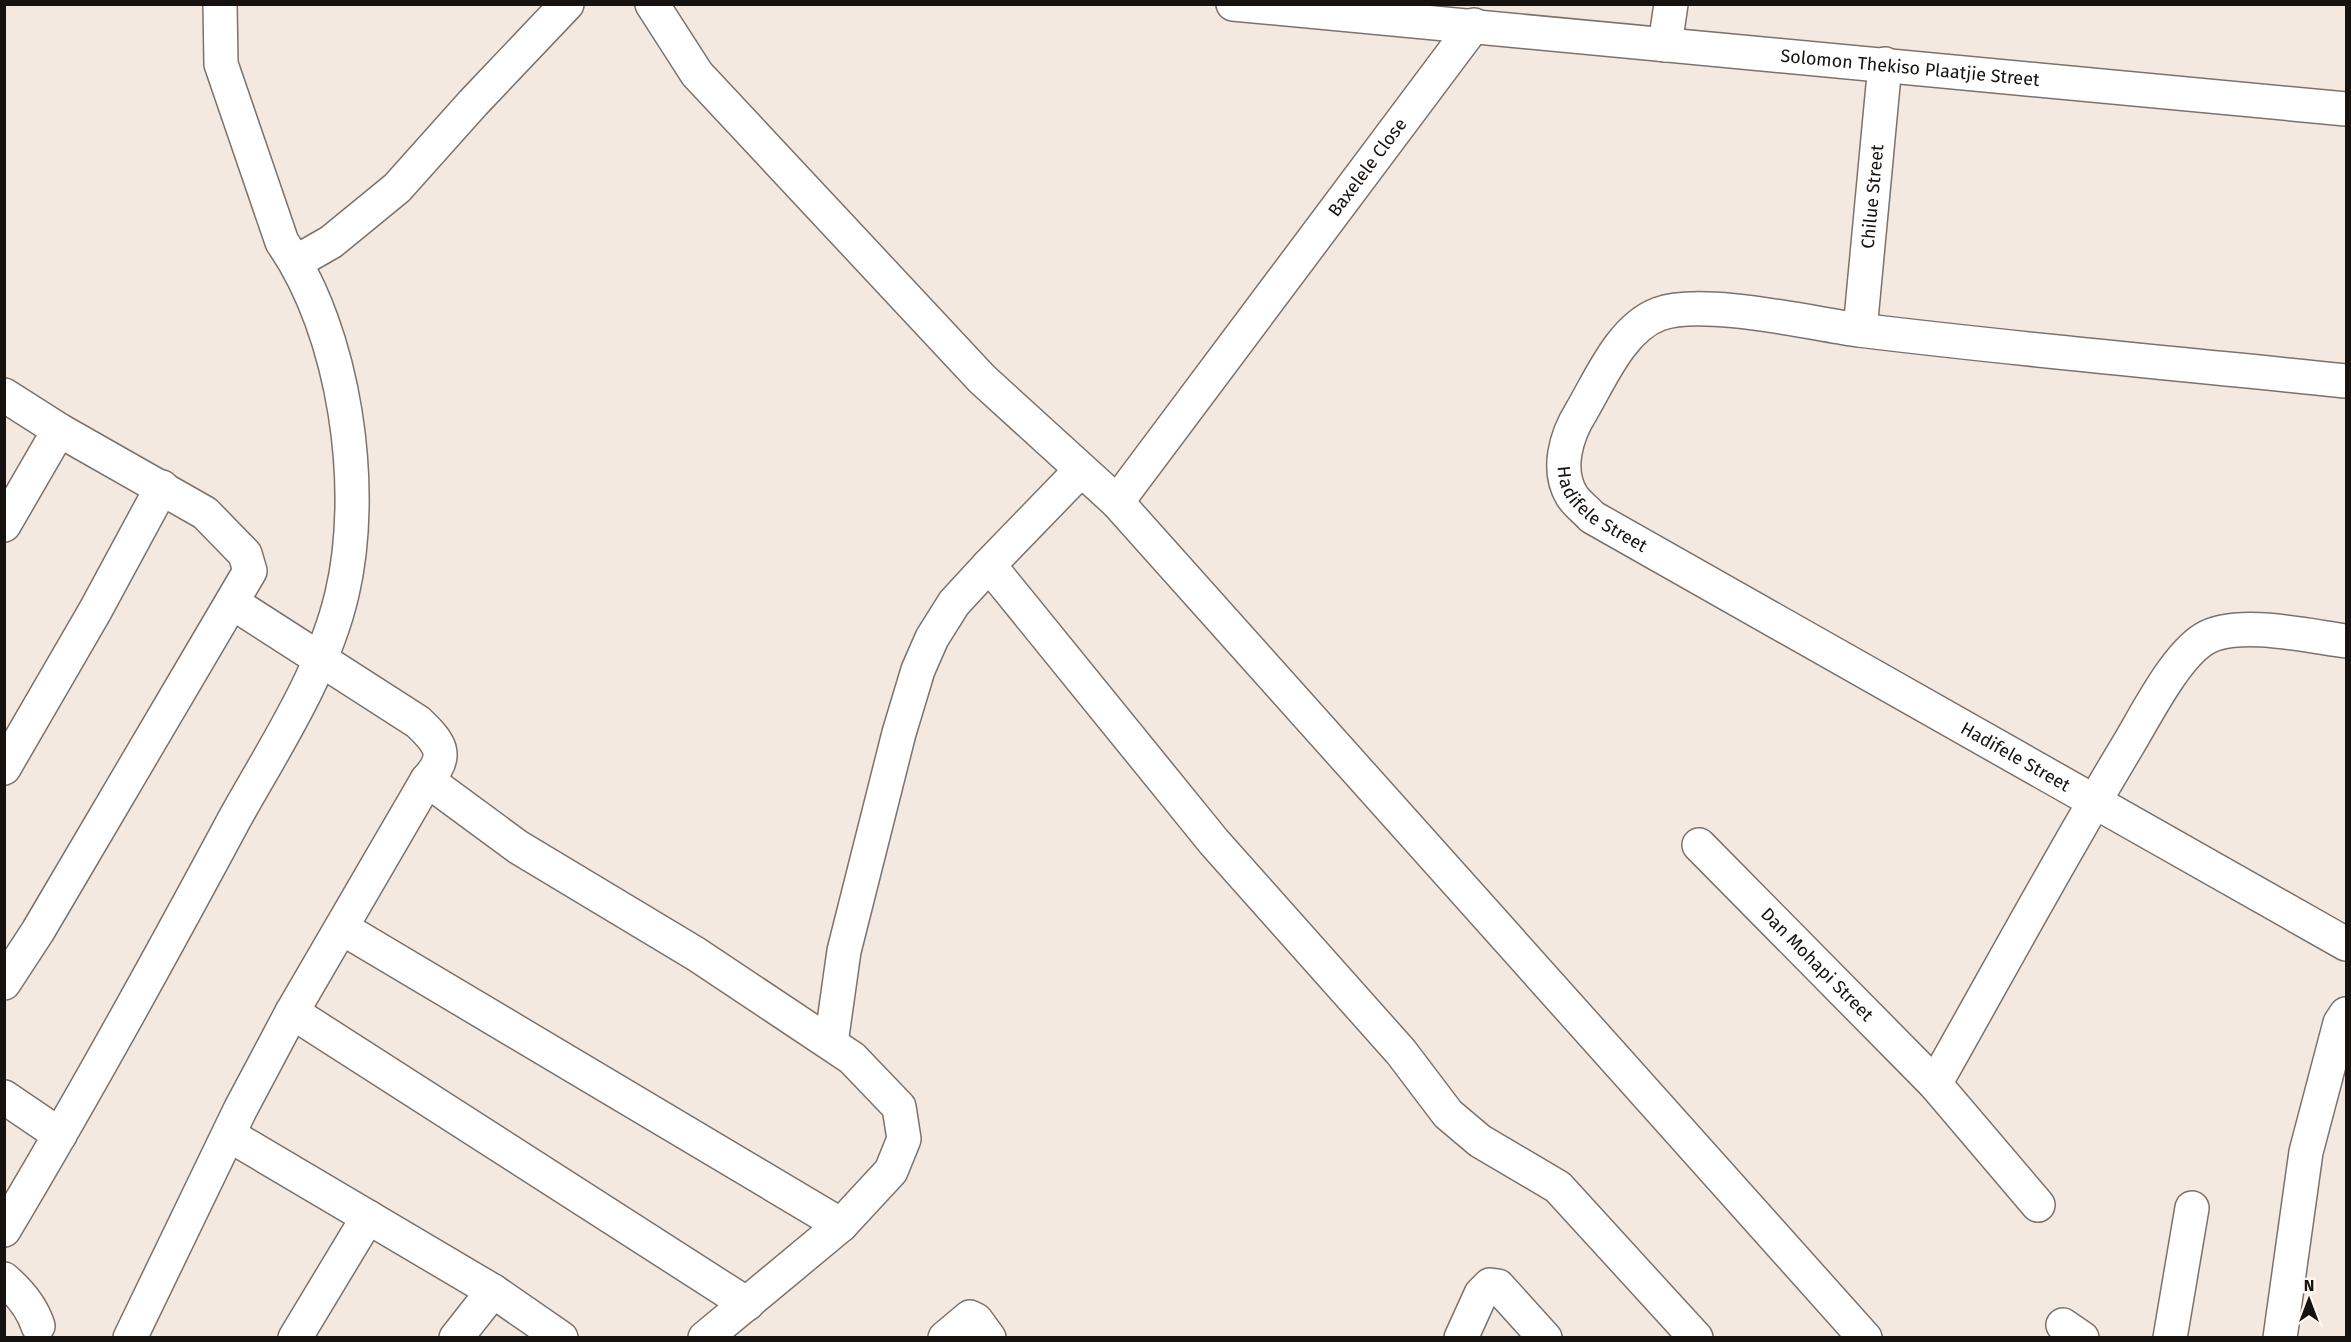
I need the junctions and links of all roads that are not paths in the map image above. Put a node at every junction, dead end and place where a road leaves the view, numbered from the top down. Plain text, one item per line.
1 (220, 4) edge
2 (567, 4) edge
3 (652, 4) edge
4 (1233, 4) edge
5 (1671, 4) edge
6 (1474, 25) junction
7 (1665, 45) junction
8 (1885, 64) junction
9 (2346, 109) edge
10 (296, 262) junction
11 (1860, 330) junction
12 (2346, 381) edge
13 (4, 395) edge
14 (59, 430) junction
15 (1080, 471) junction
16 (162, 487) junction
17 (1117, 502) junction
18 (4, 525) edge
19 (988, 565) junction
20 (232, 603) junction
21 (2346, 641) edge
22 (321, 660) junction
23 (4, 768) edge
24 (427, 780) junction
25 (2095, 800) junction
26 (1699, 845) dead end
27 (342, 928) junction
28 (2346, 944) edge
29 (4, 983) edge
30 (292, 1012) junction
31 (2346, 1014) edge
32 (831, 1044) junction
33 (1935, 1084) junction
34 (4, 1097) edge
35 (60, 1135) junction
36 (229, 1135) junction
37 (2038, 1205) dead end
38 (2192, 1208) dead end
39 (368, 1217) junction
40 (841, 1225) junction
41 (4, 1230) edge
42 (4, 1279) edge
43 (493, 1291) junction
44 (747, 1304) junction
45 (41, 1334) edge
46 (130, 1338) edge
47 (295, 1338) edge
48 (456, 1338) edge
49 (561, 1338) edge
50 (705, 1338) edge
51 (945, 1338) edge
52 (989, 1338) edge
53 (1461, 1338) edge
54 (1545, 1338) edge
55 (1696, 1338) edge
56 (1865, 1338) edge
57 (2170, 1338) edge
58 (2280, 1338) edge

1 - 10 street
2 - 10 street
3 - 15 street
4 - 6 street
5 - 7 street
6 - 7 street, Solomon Thekiso Plaatjie Street
6 - 17 street, Baxelele Close
7 - 8 street, Solomon Thekiso Plaatjie Street
8 - 9 street, Solomon Thekiso Plaatjie Street
8 - 11 street, Chilue Street
10 - 22 street
11 - 12 street, Hadifele Street
11 - 25 street, Hadifele Street
13 - 14 street
14 - 16 street
14 - 18 street
15 - 17 street
15 - 19 street
16 - 20 street
16 - 23 street
17 - 56 street
19 - 32 street
19 - 55 street
20 - 22 street
20 - 29 street
21 - 25 street
22 - 24 street
22 - 35 street
24 - 27 street
24 - 32 street
25 - 28 street, Hadifele Street
25 - 33 street
26 - 33 street, Dan Mohapi Street
27 - 30 street
27 - 40 street
30 - 36 street
30 - 44 street
31 - 58 street
32 - 40 street
33 - 37 street, Dan Mohapi Street
34 - 35 street
35 - 41 street
36 - 39 street
36 - 46 street
38 - 57 street
39 - 43 street
39 - 47 street
40 - 44 street
42 - 45 street
43 - 48 street
43 - 49 street
44 - 50 street
51 - 52 street
53 - 54 street

